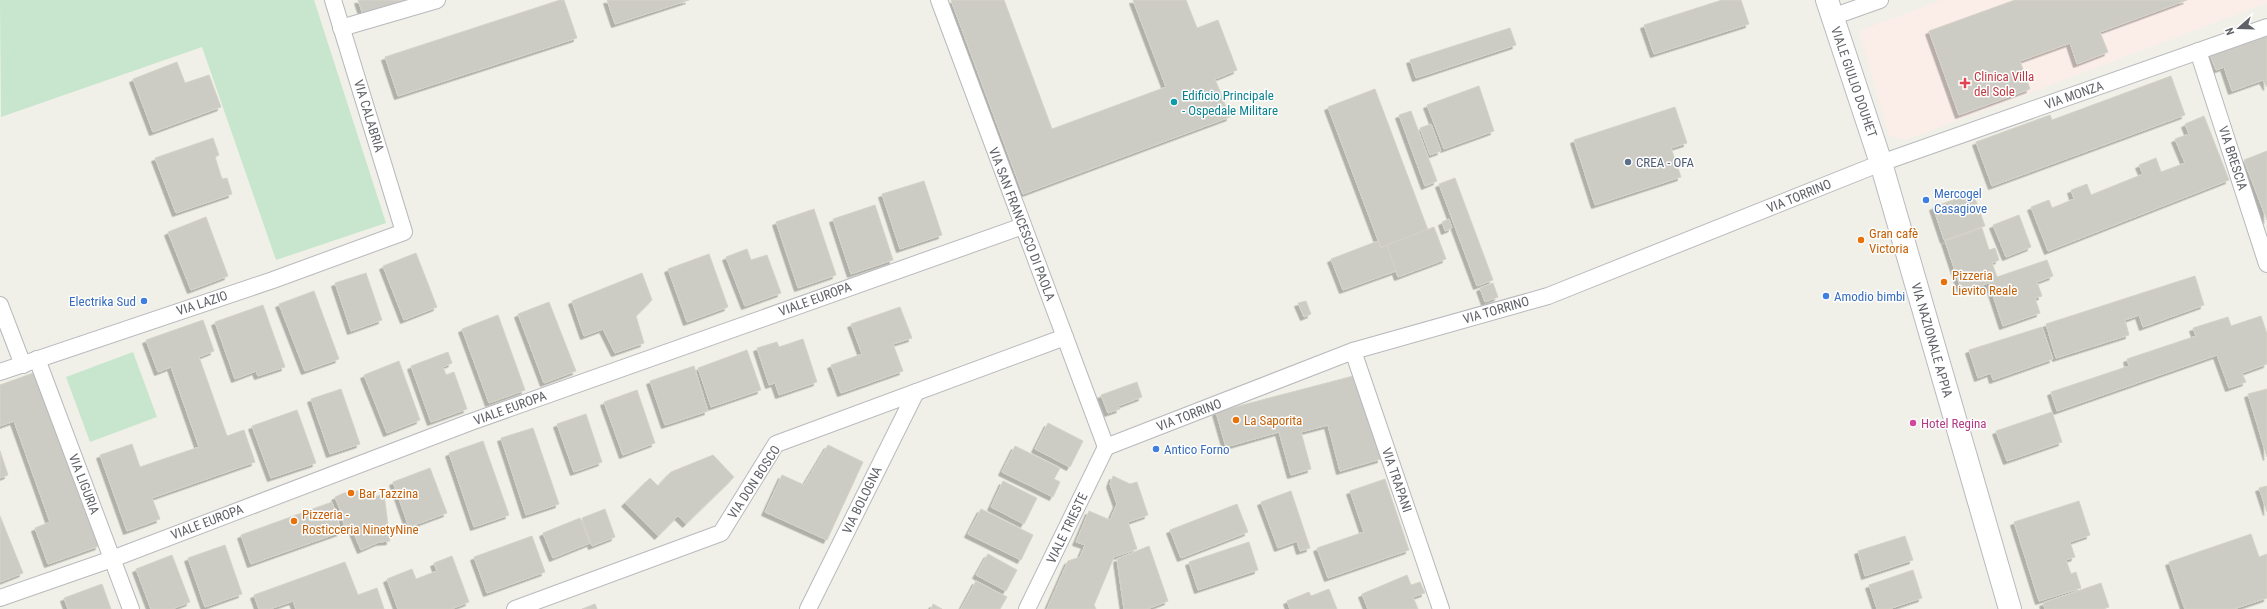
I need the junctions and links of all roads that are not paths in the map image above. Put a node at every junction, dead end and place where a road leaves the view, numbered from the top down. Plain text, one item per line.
1 (332, 0) edge
2 (437, 0) edge
3 (939, 0) edge
4 (1880, 0) edge
5 (1830, 9) edge
6 (2267, 27) edge
7 (341, 28) junction
8 (2198, 52) junction
9 (1881, 164) junction
10 (1023, 226) junction
11 (404, 232) joint
12 (2267, 264) edge
13 (0, 305) edge
14 (1065, 337) junction
15 (1353, 351) junction
16 (30, 362) junction
17 (0, 372) edge
18 (916, 392) junction
19 (1106, 447) junction
20 (112, 559) junction
21 (0, 598) edge
22 (131, 609) edge
23 (515, 609) edge
24 (808, 609) edge
25 (1027, 609) edge
26 (1441, 609) edge
27 (2010, 609) edge

1 - 7 street, VIA CALABRIA
2 - 7 street
3 - 10 street, VIA SAN FRANCESCO DI PAOLA
4 - 5 street
5 - 9 main road, VIALE GIULIO DOUHET
6 - 8 street, VIA MONZA
7 - 11 street, VIA CALABRIA
8 - 9 street, VIA MONZA
8 - 12 street, VIA BRESCIA
9 - 15 street, VIA TORRINO
9 - 27 main road, VIA NAZIONALE APPIA
10 - 14 street, VIA SAN FRANCESCO DI PAOLA
10 - 20 street, VIALE EUROPA
11 - 16 street, VIA LAZIO
13 - 16 street, VIA LIGURIA
14 - 18 street, VIA DON BOSCO
14 - 19 street, VIA SAN FRANCESCO DI PAOLA
15 - 19 street, VIA TORRINO
15 - 26 street, VIA TRAPANI
16 - 17 street, VIA LAZIO
16 - 20 street, VIA LIGURIA
18 - 23 street, VIA DON BOSCO
18 - 24 street, VIA BOLOGNA
19 - 25 street, VIALE TRIESTE
20 - 21 street, VIALE EUROPA
20 - 22 street, VIA LIGURIA

